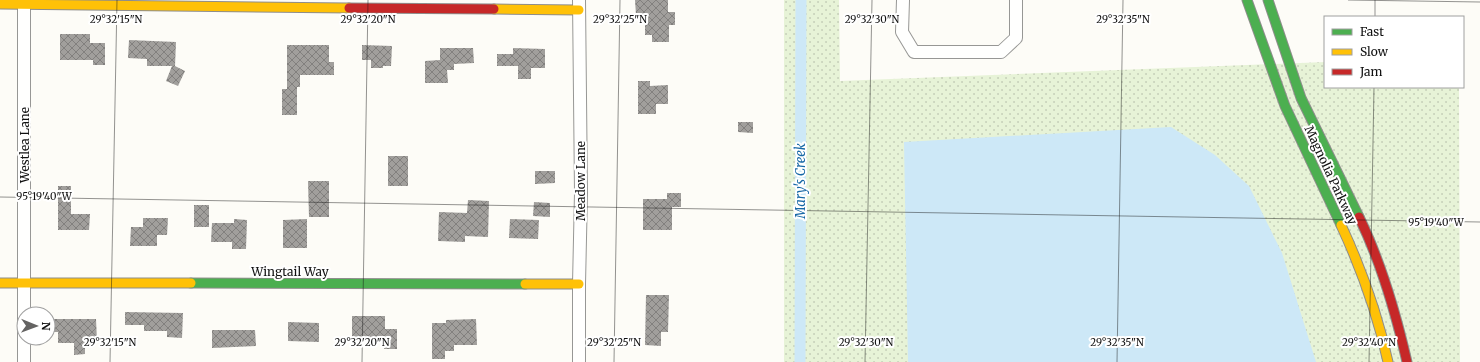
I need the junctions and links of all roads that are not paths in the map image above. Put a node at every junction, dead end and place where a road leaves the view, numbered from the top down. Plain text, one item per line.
1 (902, 0) edge
2 (1016, 0) edge
3 (1247, 0) edge
4 (1268, 0) edge
5 (24, 2) edge
6 (0, 4) edge
7 (579, 5) edge
8 (0, 282) edge
9 (24, 282) junction
10 (579, 284) junction
11 (1391, 302) junction
12 (1373, 308) junction
13 (24, 362) edge
14 (579, 362) edge
15 (1388, 362) edge
16 (1407, 362) edge

1 - 2 street
3 - 12 street, Magnolia Parkway
4 - 11 street, Magnolia Parkway
5 - 6 street
5 - 7 street
5 - 9 street, Westlea Lane
7 - 10 street, Meadow Lane
8 - 9 street, Wingtail Way
9 - 10 street, Wingtail Way
9 - 13 street, Westlea Lane
10 - 14 street, Meadow Lane
11 - 12 street
11 - 16 street, Magnolia Parkway
12 - 15 street, Magnolia Parkway

